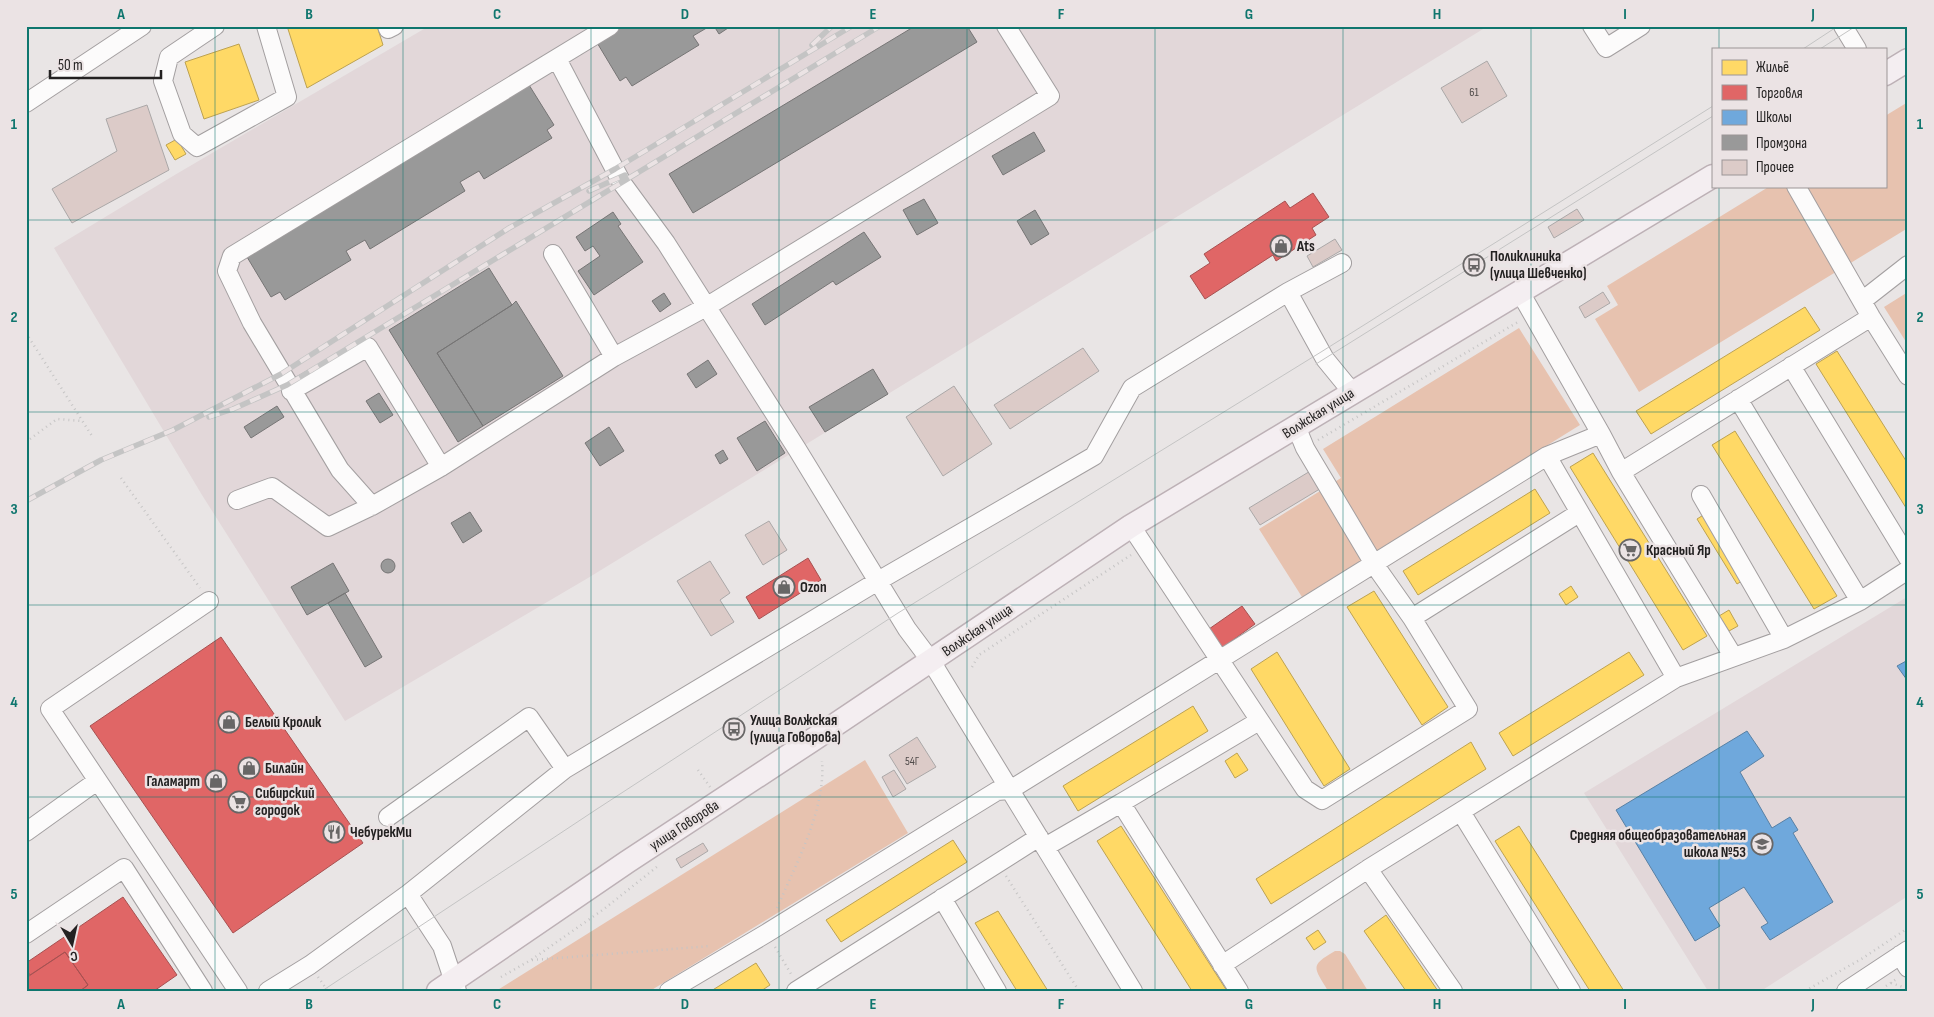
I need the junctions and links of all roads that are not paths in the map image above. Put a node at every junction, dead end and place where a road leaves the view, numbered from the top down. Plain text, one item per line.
1 (142, 26) edge
2 (215, 26) edge
3 (266, 26) edge
4 (387, 26) edge
5 (394, 26) edge
6 (610, 26) edge
7 (1006, 26) edge
8 (1592, 26) edge
9 (1641, 26) edge
10 (1843, 26) edge
11 (1856, 48) edge
12 (557, 59) junction
13 (1908, 60) edge
14 (1886, 73) edge
15 (26, 103) edge
16 (1712, 177) edge
17 (1797, 188) edge
18 (553, 254) dead end
19 (1342, 263) dead end
20 (1908, 265) edge
21 (1288, 292) junction
22 (1520, 292) junction
23 (706, 307) junction
24 (1866, 309) junction
25 (614, 357) junction
26 (1791, 366) junction
27 (1908, 376) edge
28 (291, 391) junction
29 (1352, 392) junction
30 (1738, 399) junction
31 (1296, 426) junction
32 (1601, 434) junction
33 (1547, 456) junction
34 (441, 467) junction
35 (1621, 472) junction
36 (1701, 495) dead end
37 (237, 500) dead end
38 (372, 506) junction
39 (1579, 513) junction
40 (1131, 526) junction
41 (1908, 558) edge
42 (1374, 564) junction
43 (1908, 570) edge
44 (878, 581) junction
45 (209, 601) road end
46 (1860, 601) junction
47 (1412, 618) junction
48 (1784, 639) junction
49 (1733, 656) junction
50 (1220, 660) junction
51 (931, 661) junction
52 (1676, 678) junction
53 (1259, 721) junction
54 (565, 770) junction
55 (97, 781) junction
56 (1010, 790) junction
57 (1121, 803) junction
58 (1461, 812) junction
59 (388, 816) dead end
60 (26, 832) edge
61 (1042, 842) junction
62 (1368, 869) junction
63 (408, 894) junction
64 (942, 898) junction
65 (26, 934) edge
66 (1904, 962) edge
67 (1222, 964) junction
68 (450, 987) edge
69 (798, 989) edge
70 (203, 991) edge
71 (238, 991) edge
72 (268, 991) edge
73 (669, 991) edge
74 (996, 991) edge
75 (1132, 991) edge
76 (1239, 991) edge
77 (1453, 991) edge
78 (1571, 991) edge
79 (1846, 991) edge

1 - 15 street
2 - 3 street
4 - 5 street
6 - 12 street
7 - 23 street
8 - 9 street
10 - 11 street
12 - 23 street
12 - 28 street
13 - 14 main road
16 - 22 main road, Волжская улица
17 - 24 street
18 - 25 street
19 - 21 street
20 - 24 street
21 - 29 street
21 - 44 street
22 - 29 main road, Волжская улица
22 - 32 street
23 - 25 street
23 - 44 street
24 - 26 street
24 - 27 street
25 - 34 street
26 - 30 street
26 - 41 street
28 - 34 street
28 - 38 street
29 - 31 main road, Волжская улица
30 - 35 street
30 - 46 street
31 - 40 main road, Волжская улица
31 - 42 street
32 - 33 street
32 - 35 street
33 - 39 street
33 - 42 street
34 - 38 street
35 - 49 street
36 - 48 street
37 - 38 street
39 - 47 street
39 - 52 street
40 - 50 street
40 - 51 main road, Волжская улица
42 - 47 street
42 - 50 street
43 - 46 street
44 - 51 street
44 - 54 street
45 - 55 street
46 - 48 street
47 - 53 street
48 - 49 street
49 - 52 street
50 - 53 street
50 - 56 street
51 - 56 street
51 - 68 main road, улица Говорова
52 - 58 street
53 - 57 street
54 - 59 street
54 - 63 street
55 - 60 street
55 - 71 street
56 - 61 street
56 - 73 street
57 - 61 street
57 - 67 street
58 - 62 street
58 - 78 street
61 - 64 street
61 - 75 street
62 - 67 street
62 - 77 street
63 - 68 street
63 - 72 street
64 - 69 street
64 - 74 street
65 - 70 street
66 - 79 street
67 - 76 street

